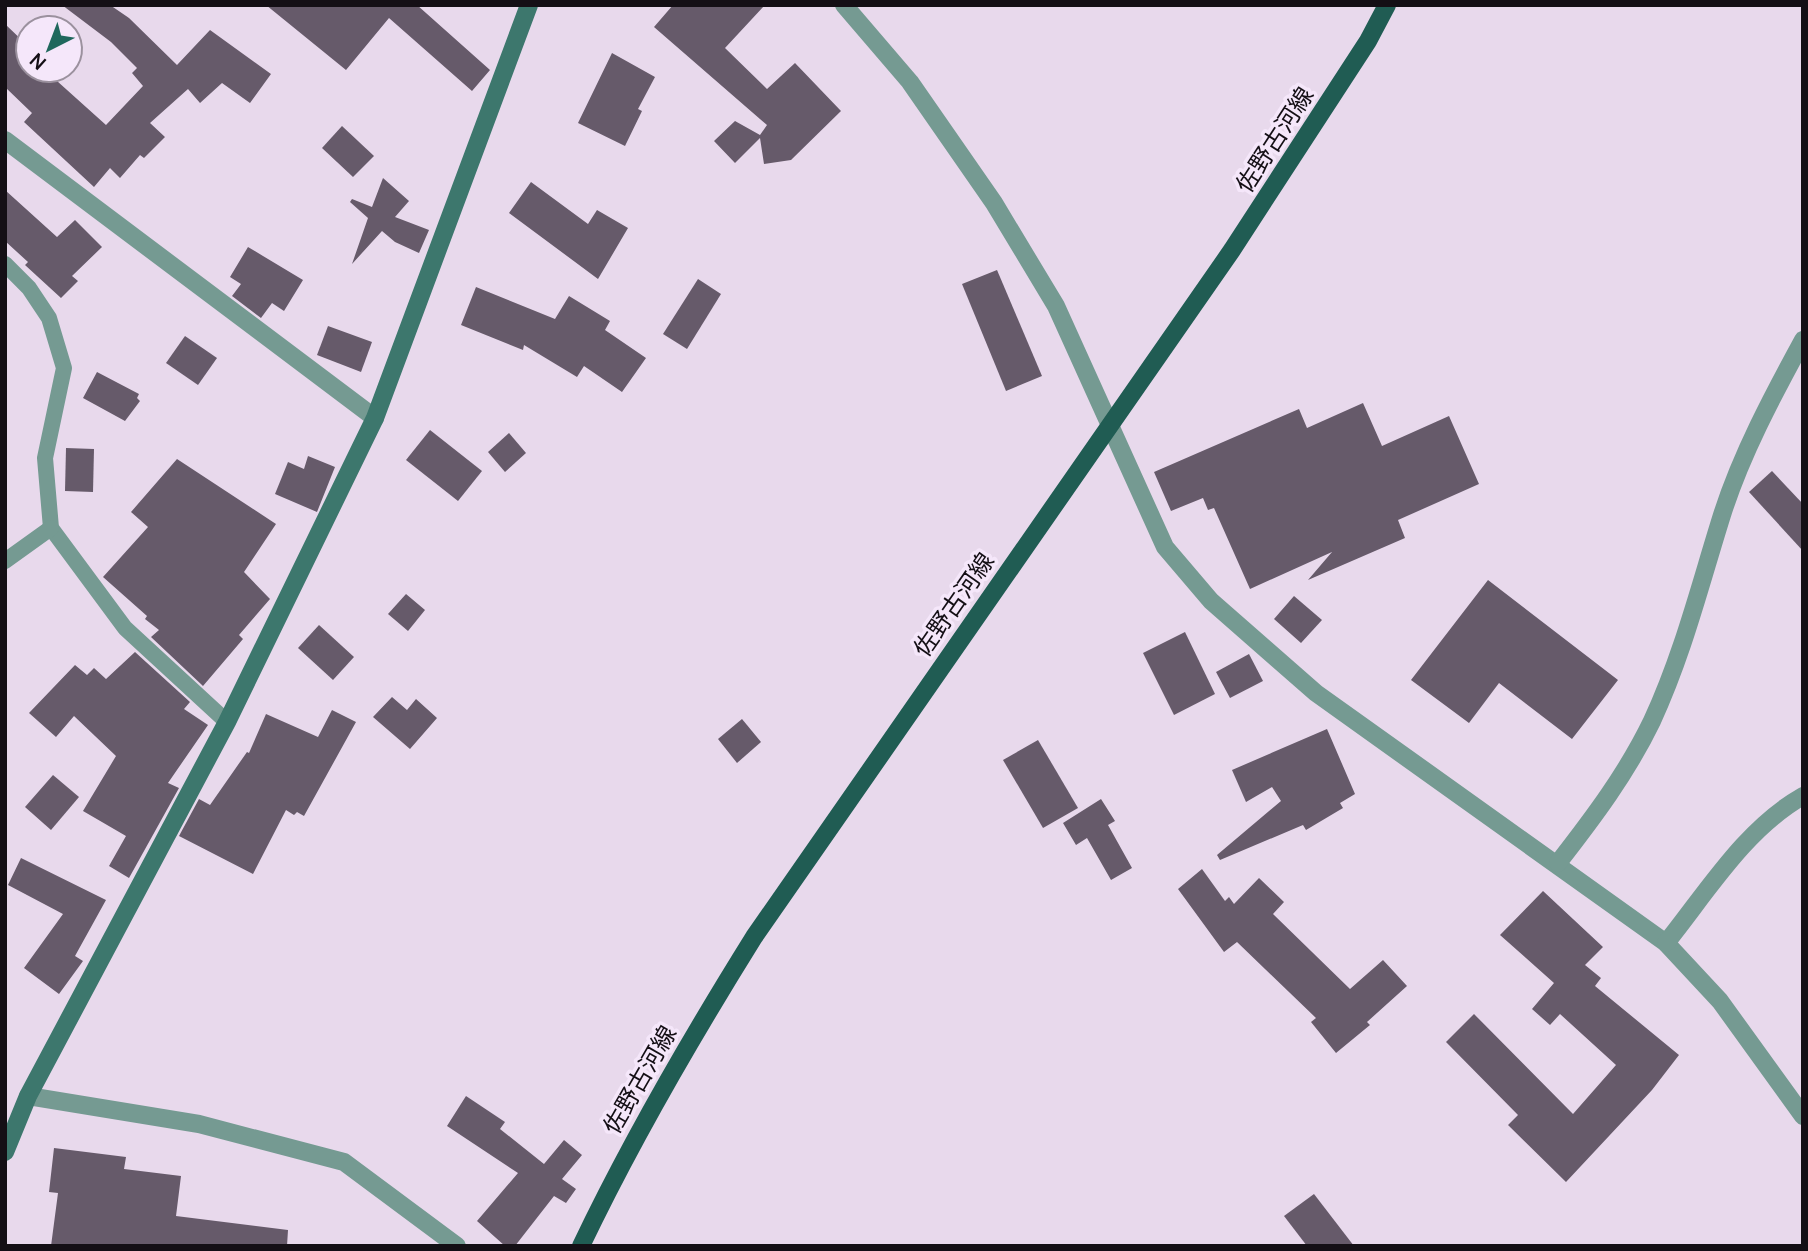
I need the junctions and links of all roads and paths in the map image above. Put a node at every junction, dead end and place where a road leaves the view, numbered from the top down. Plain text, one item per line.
1 (529, 5) edge
2 (844, 5) edge
3 (1387, 5) edge
4 (5, 140) edge
5 (5, 264) edge
6 (1803, 340) edge
7 (375, 418) junction
8 (1110, 424) junction
9 (51, 528) junction
10 (5, 561) edge
11 (227, 722) junction
12 (1803, 796) edge
13 (1558, 863) junction
14 (1666, 943) junction
15 (28, 1096) junction
16 (1803, 1116) edge
17 (5, 1152) edge
18 (457, 1246) edge
19 (581, 1246) edge

1 - 7 street
2 - 8 street
3 - 8 main road, 佐野古河線
4 - 7 street
5 - 9 lane
6 - 13 street
7 - 11 street
8 - 13 street
8 - 19 main road, 佐野古河線
9 - 10 lane
9 - 11 lane
11 - 15 street
12 - 14 street
13 - 14 street
14 - 16 street
15 - 17 street
15 - 18 street

